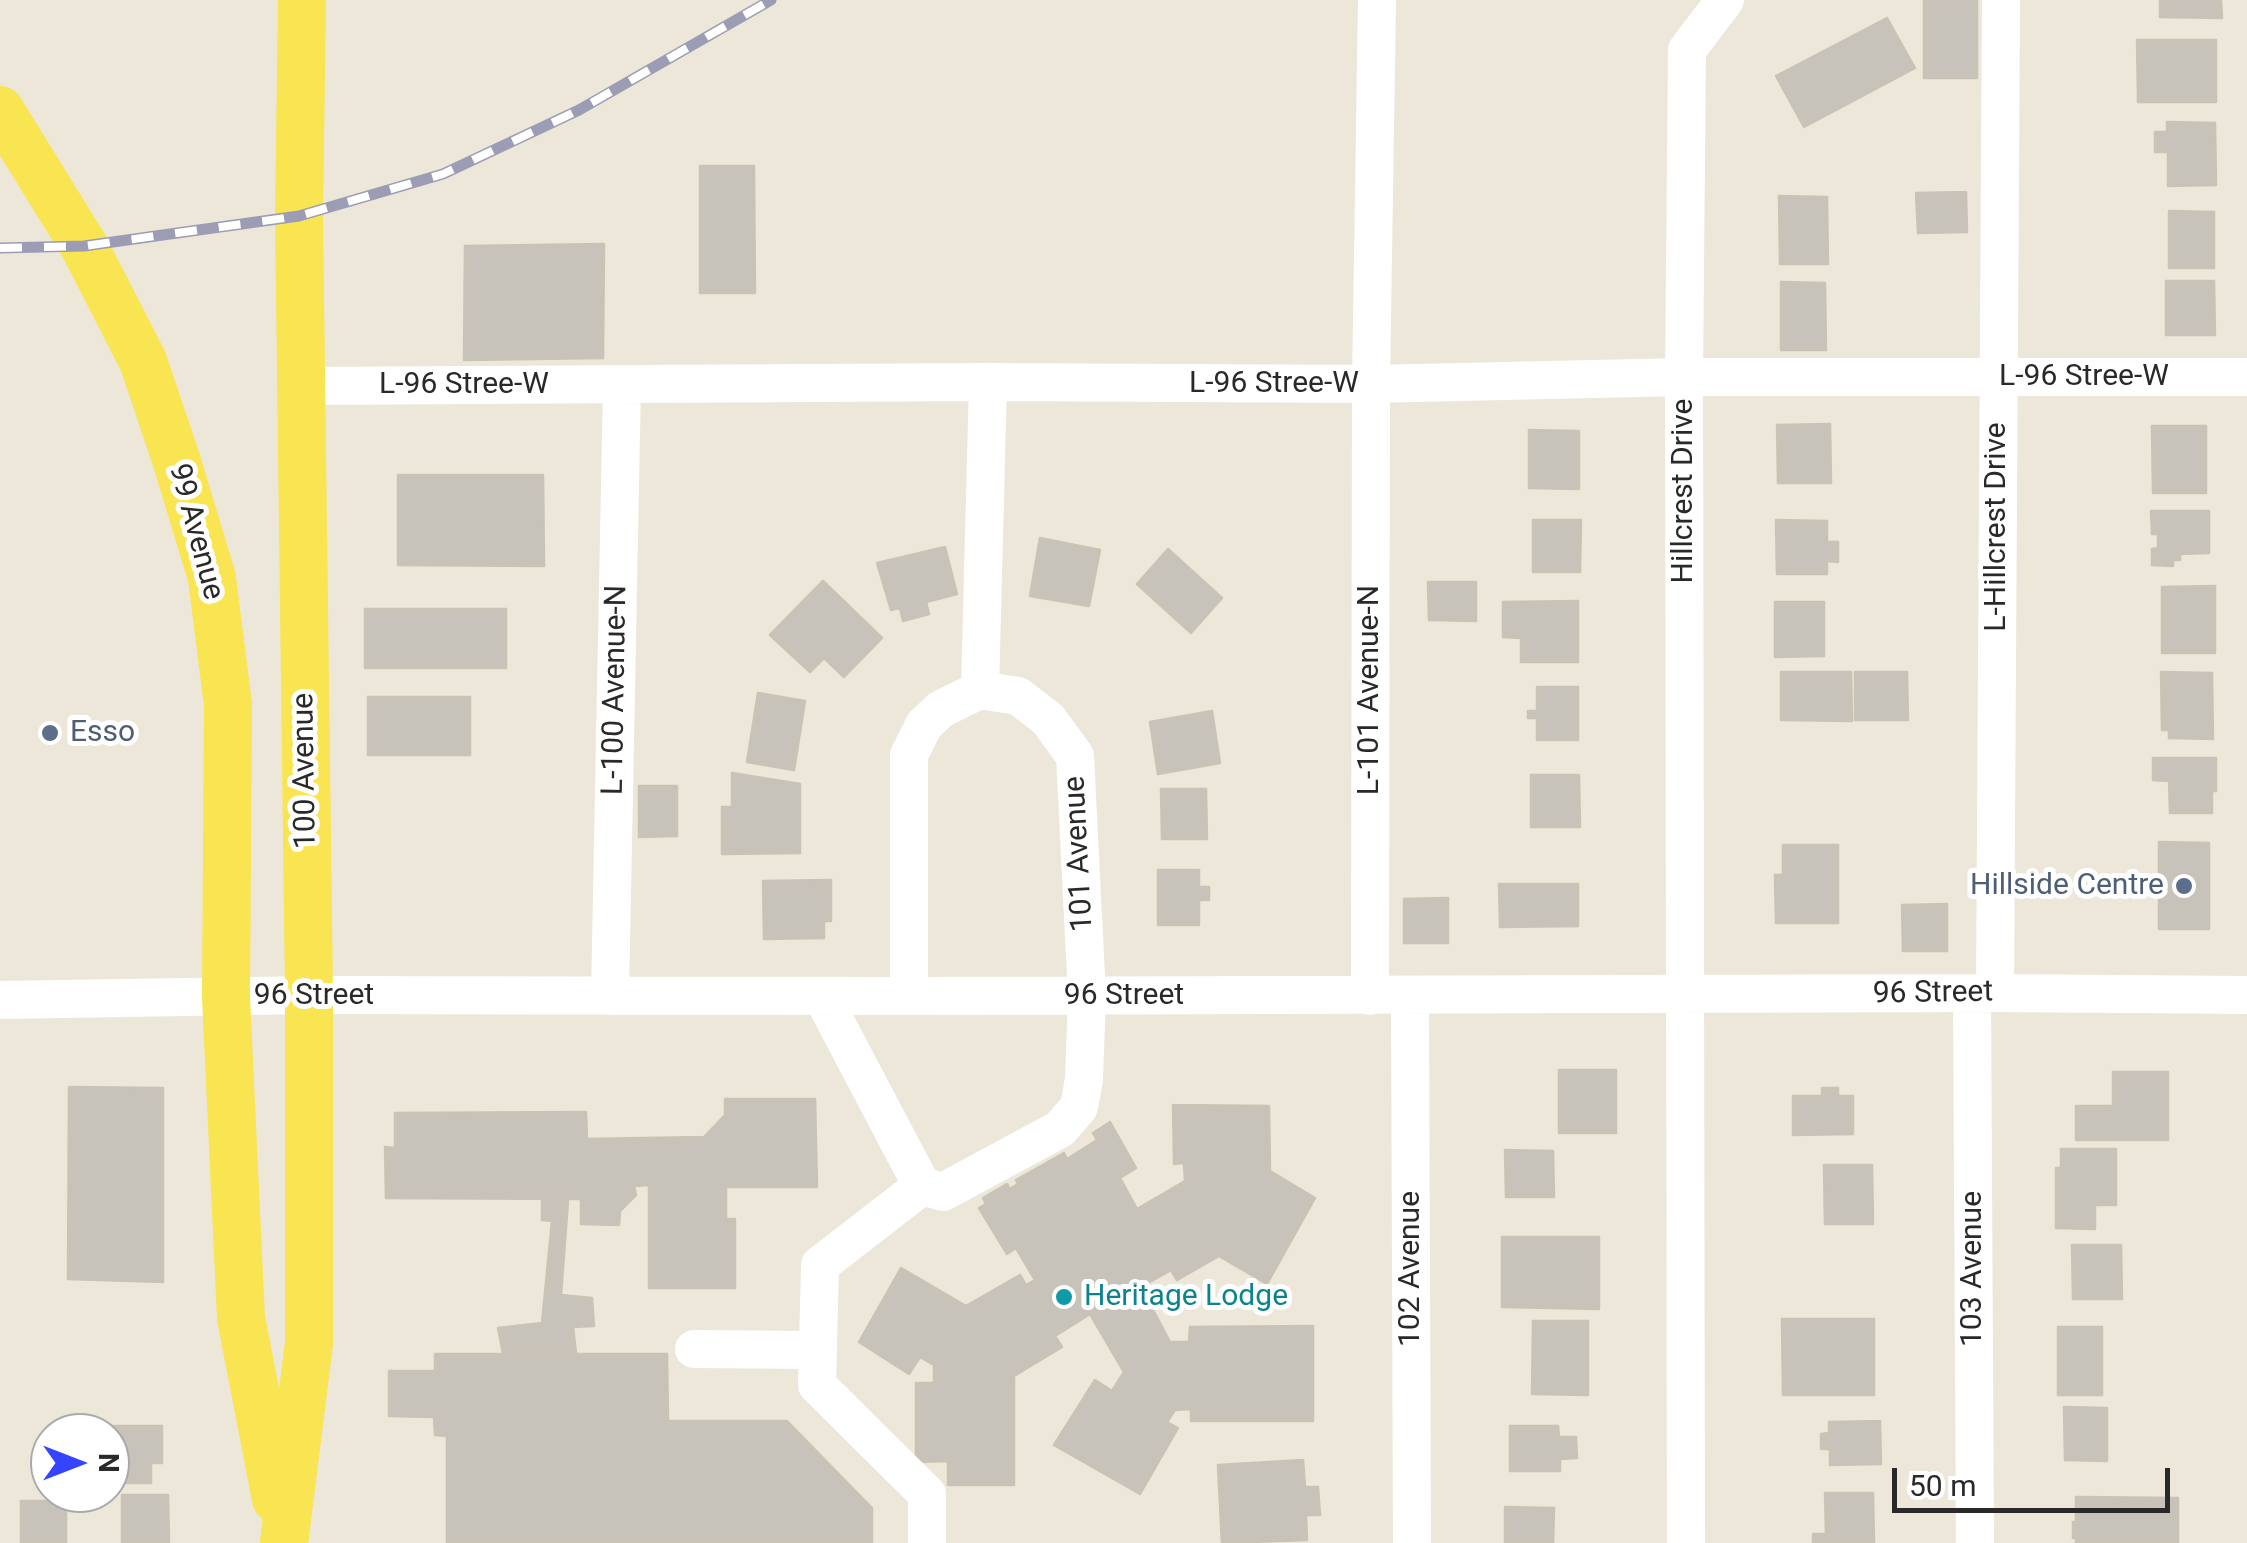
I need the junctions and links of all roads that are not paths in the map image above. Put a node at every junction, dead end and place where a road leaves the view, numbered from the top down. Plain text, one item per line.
1 (302, 0) edge
2 (1377, 0) edge
3 (1725, 0) edge
4 (2001, 0) edge
5 (0, 110) edge
6 (1684, 378) junction
7 (1998, 378) junction
8 (2247, 378) edge
9 (988, 382) junction
10 (622, 384) junction
11 (1371, 384) junction
12 (301, 386) junction
13 (980, 690) junction
14 (1984, 994) junction
15 (310, 995) junction
16 (1684, 995) junction
17 (2247, 995) edge
18 (610, 996) junction
19 (822, 996) junction
20 (909, 996) junction
21 (1087, 996) junction
22 (1370, 996) junction
23 (1410, 996) junction
24 (226, 997) junction
25 (0, 1000) edge
26 (922, 1186) junction
27 (694, 1349) dead end
28 (817, 1350) junction
29 (284, 1542) edge
30 (927, 1543) edge
31 (1412, 1543) edge
32 (1686, 1543) edge
33 (1975, 1543) edge

1 - 12 main road, 100 Avenue
2 - 11 street, L-101 Avenue-N
3 - 6 street, Hillcrest Drive
4 - 7 street, L-Hillcrest Drive
5 - 24 main road, 99 Avenue
6 - 7 street, L-96 Stree-W
6 - 11 street, L-96 Stree-W
6 - 16 street, Hillcrest Drive
7 - 8 street, L-96 Stree-W
7 - 14 street, L-Hillcrest Drive
9 - 10 street, L-96 Stree-W
9 - 11 street, L-96 Stree-W
9 - 13 street
10 - 12 street, L-96 Stree-W
10 - 18 street, L-100 Avenue-N
11 - 22 street, L-101 Avenue-N
12 - 15 main road, 100 Avenue
13 - 20 street
13 - 21 street, 101 Avenue
14 - 16 street, 96 Street
14 - 17 street, 96 Street
14 - 33 street, 103 Avenue
15 - 18 street, 96 Street
15 - 24 street, 96 Street
15 - 29 main road, 100 Avenue
16 - 23 street, 96 Street
16 - 32 street
18 - 19 street, 96 Street
19 - 20 street, 96 Street
19 - 26 street
20 - 21 street, 96 Street
21 - 22 street, 96 Street
21 - 26 street, 101 Avenue
22 - 23 street, 96 Street
23 - 31 street, 102 Avenue
24 - 25 street, 96 Street
24 - 29 main road, 100 Avenue
26 - 28 street
27 - 28 street
28 - 30 street

